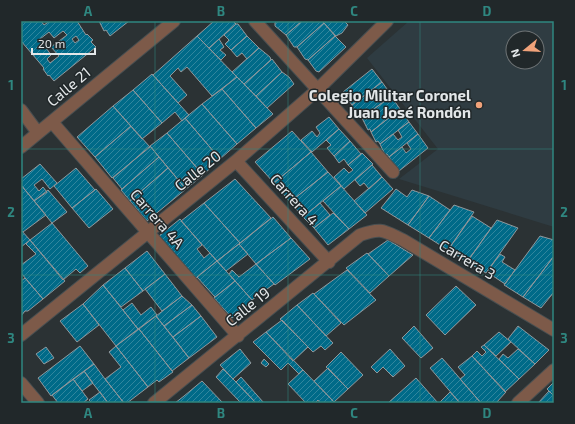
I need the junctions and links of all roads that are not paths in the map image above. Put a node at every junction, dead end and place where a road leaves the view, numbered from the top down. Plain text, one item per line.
1 (174, 21) edge
2 (254, 21) edge
3 (386, 21) edge
4 (316, 90) junction
5 (21, 110) edge
6 (52, 122) junction
7 (38, 133) junction
8 (21, 147) edge
9 (236, 161) junction
10 (393, 172) dead end
11 (147, 233) junction
12 (360, 235) joint
13 (328, 262) junction
14 (554, 330) edge
15 (21, 336) edge
16 (238, 336) junction
17 (554, 370) edge
18 (21, 383) edge
19 (38, 403) edge
20 (154, 403) edge
21 (518, 403) edge

1 - 6 street, Calle 21
2 - 4 street
3 - 4 street, Calle 20
4 - 9 street, Calle 20
4 - 10 street
5 - 7 street
6 - 7 street, Calle 21
6 - 11 street, Carrera 4A
7 - 8 street, Calle 21
9 - 11 street, Calle 20
9 - 13 street, Carrera 4
11 - 15 street, Calle 20
11 - 16 street, Carrera 4A
12 - 13 street, Calle 19
12 - 14 street, Carrera 3
13 - 16 street, Calle 19
16 - 20 street, Calle 19
17 - 21 street
18 - 19 street

